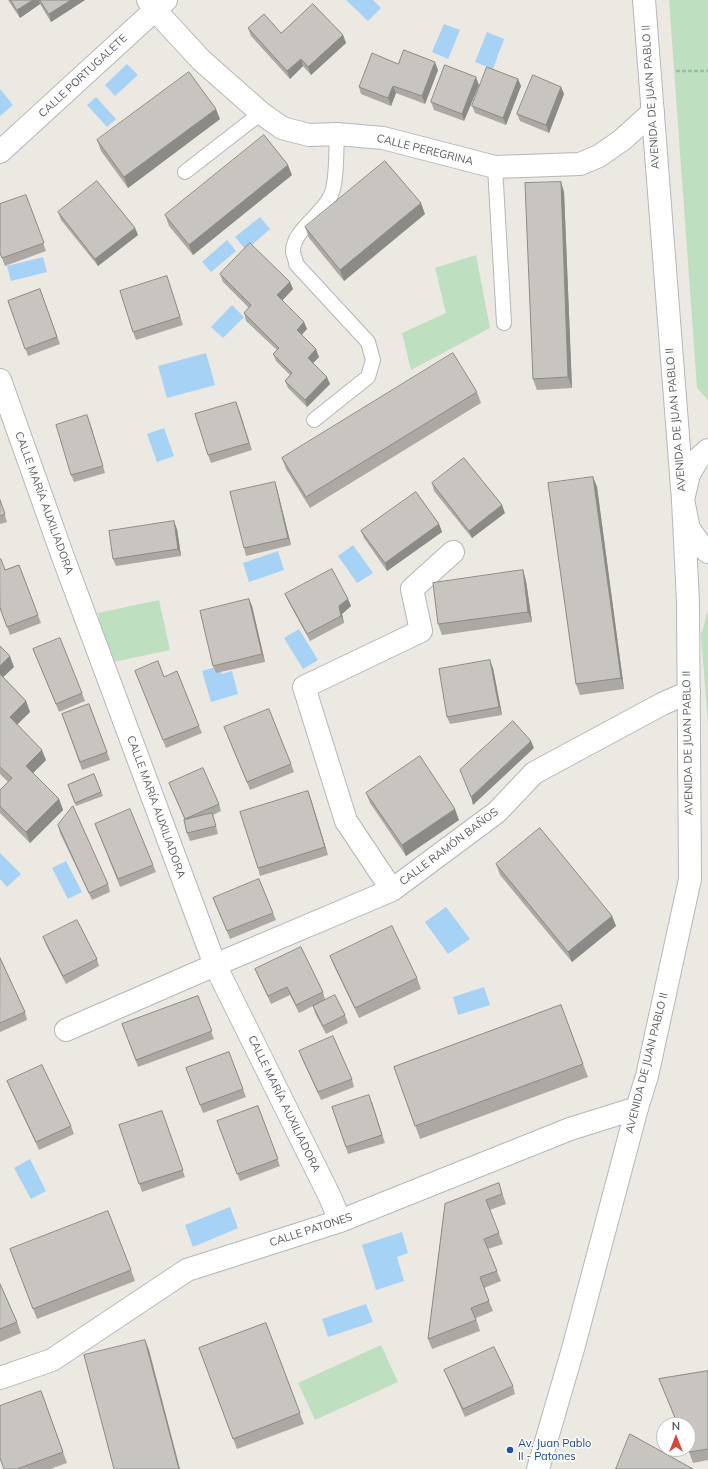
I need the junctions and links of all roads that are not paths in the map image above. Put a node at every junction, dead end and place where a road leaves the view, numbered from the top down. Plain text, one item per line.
1 (644, 0) edge
2 (156, 3) edge
3 (653, 112) junction
4 (261, 113) junction
5 (337, 134) junction
6 (0, 152) edge
7 (494, 167) junction
8 (185, 172) dead end
9 (504, 323) dead end
10 (0, 380) edge
11 (314, 420) dead end
12 (708, 450) edge
13 (683, 500) junction
14 (453, 552) dead end
15 (708, 552) edge
16 (689, 692) junction
17 (392, 890) junction
18 (215, 965) junction
19 (66, 1030) dead end
20 (637, 1108) junction
21 (340, 1221) junction
22 (0, 1378) edge
23 (538, 1469) edge

1 - 3 street, AVENIDA DE JUAN PABLO II
2 - 4 street, CALLE PEREGRINA
2 - 6 street, CALLE PORTUGALETE
3 - 7 street, CALLE PEREGRINA
3 - 13 street, AVENIDA DE JUAN PABLO II
4 - 5 street, CALLE PEREGRINA
4 - 8 lane
5 - 7 street, CALLE PEREGRINA
5 - 11 lane
7 - 9 lane
10 - 18 street, CALLE MARÍA AUXILIADORA
12 - 13 street
13 - 15 street
13 - 16 street, AVENIDA DE JUAN PABLO II
14 - 17 street
16 - 17 street, CALLE RAMÓN BAÑOS
16 - 20 street, AVENIDA DE JUAN PABLO II
17 - 18 street, CALLE RAMÓN BAÑOS
18 - 19 street, CALLE RAMÓN BAÑOS
18 - 21 street, CALLE MARÍA AUXILIADORA
20 - 21 street, CALLE PATONES
20 - 23 street, AVENIDA DE JUAN PABLO II
21 - 22 street, CALLE PATONES

